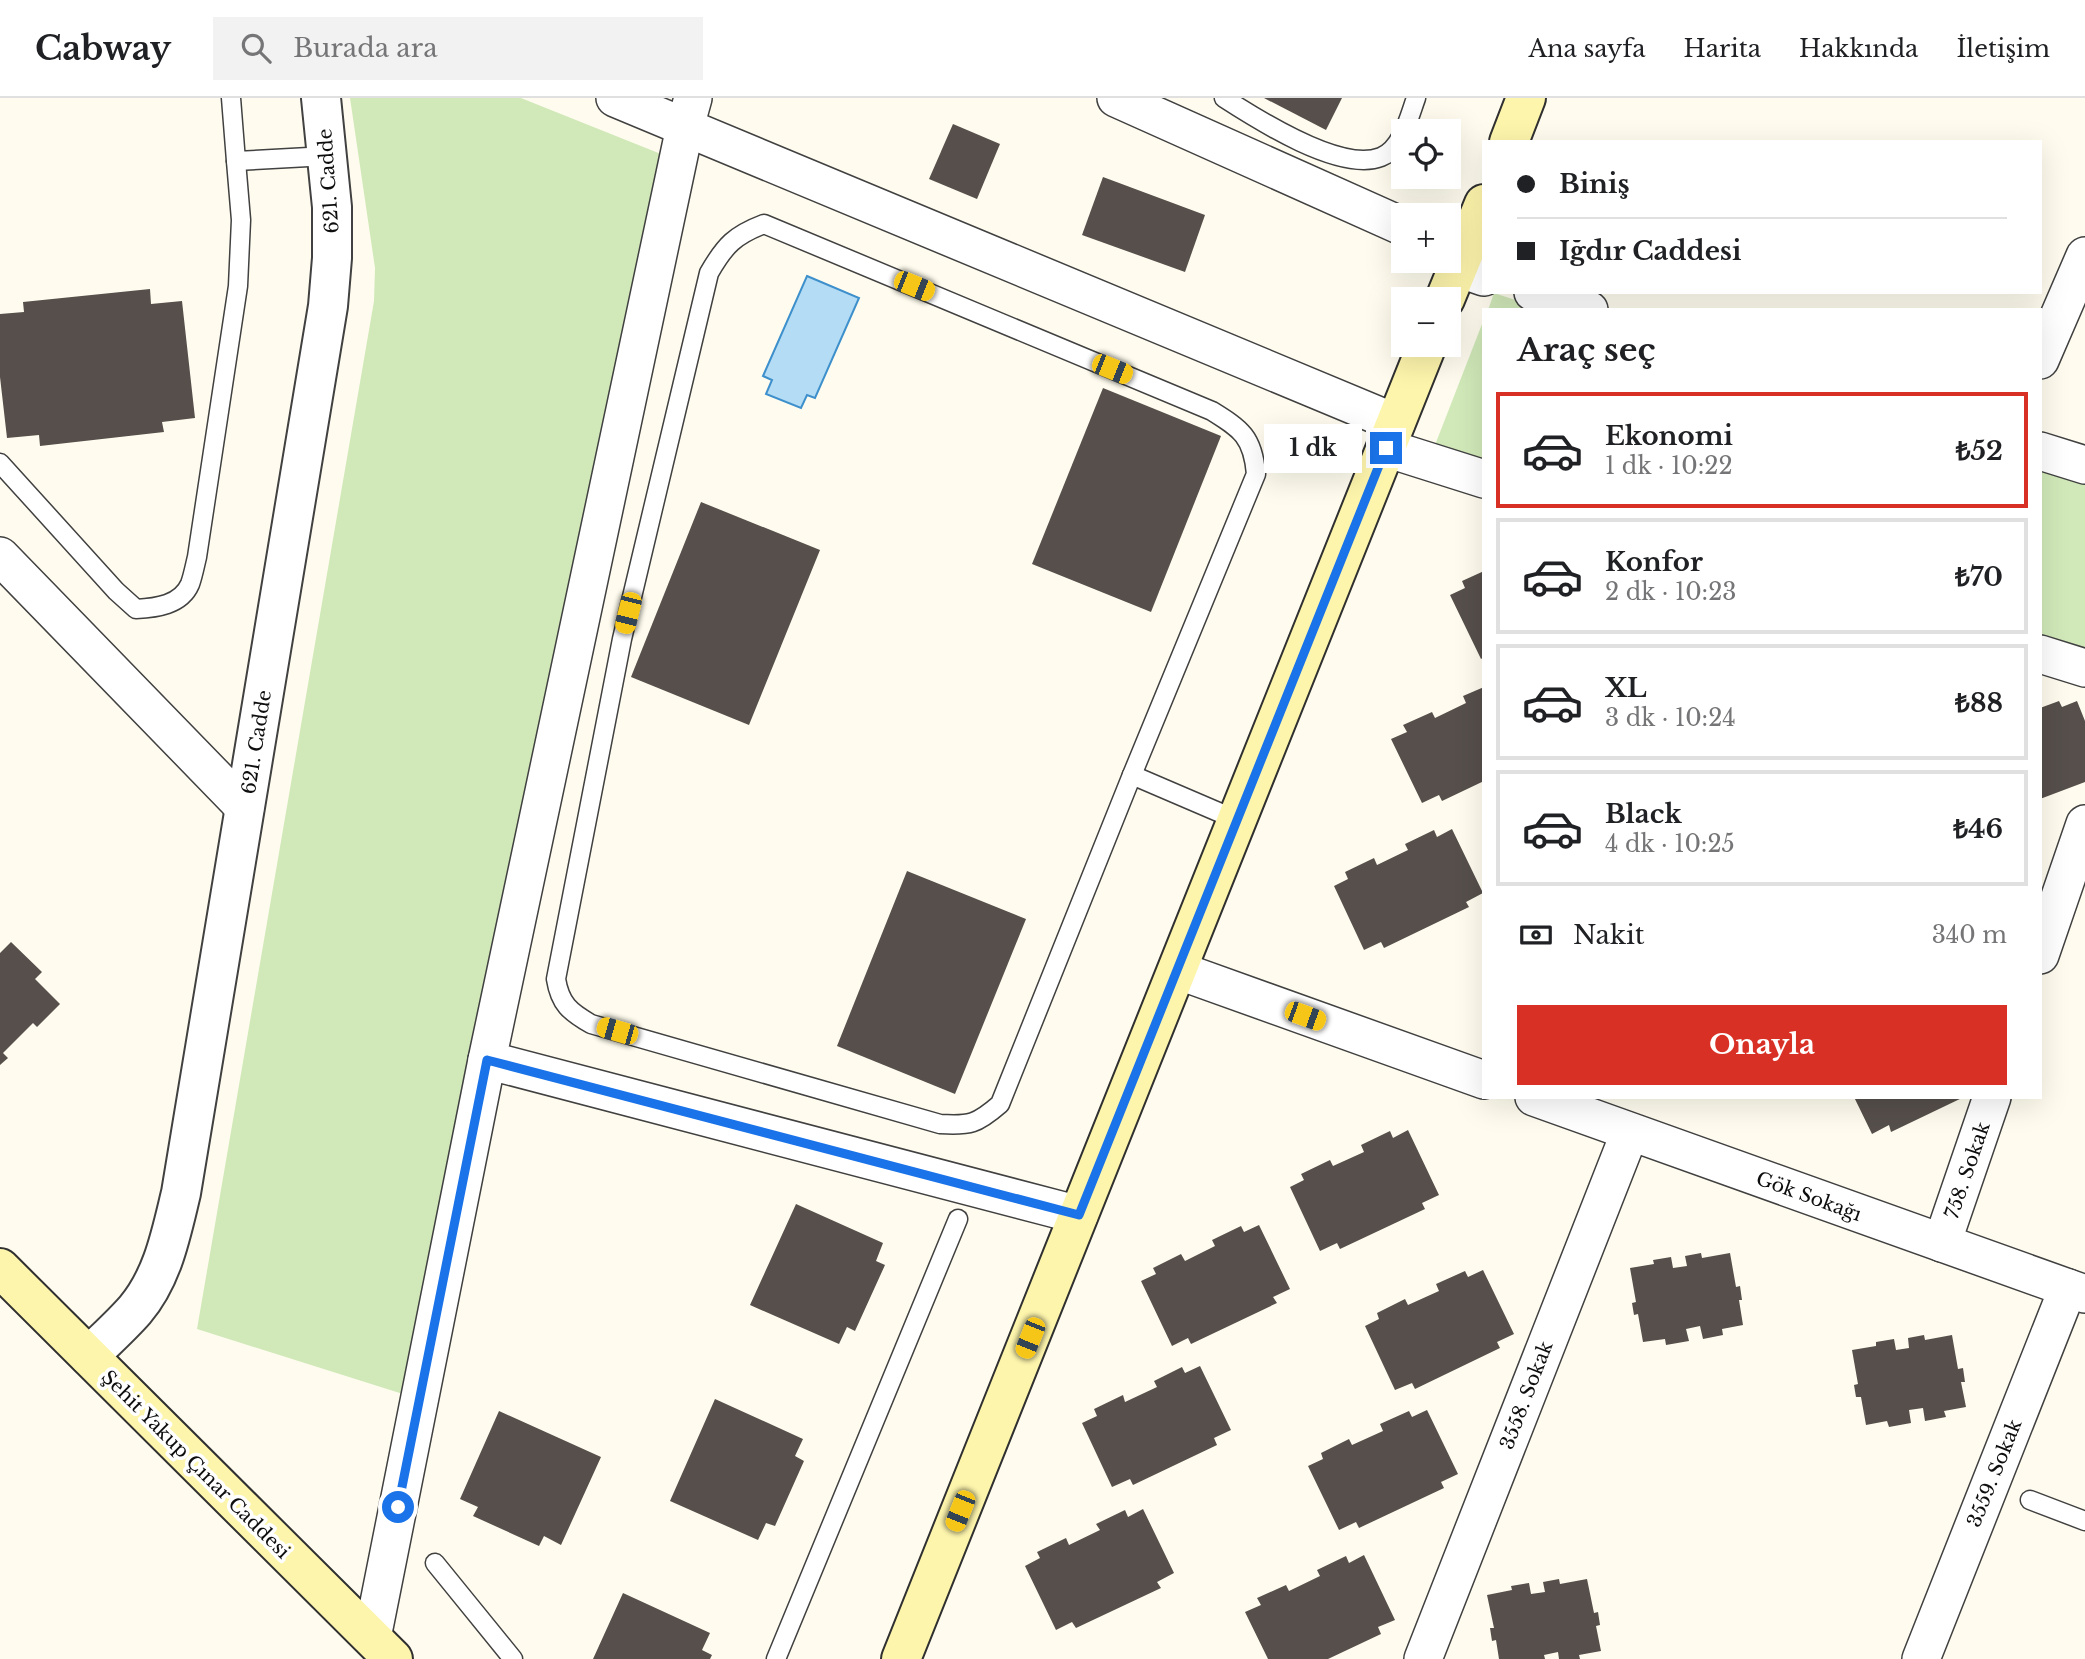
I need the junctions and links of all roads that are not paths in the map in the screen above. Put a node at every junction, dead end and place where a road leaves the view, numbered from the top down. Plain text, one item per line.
1 (231, 98) edge
2 (321, 98) edge
3 (615, 98) edge
4 (1116, 98) edge
5 (1224, 98) edge
6 (1416, 98) edge
7 (1526, 98) edge
8 (689, 113) edge
9 (1510, 140) edge
10 (327, 156) junction
11 (236, 161) junction
12 (1482, 209) edge
13 (1391, 221) edge
14 (2085, 256) edge
15 (1461, 266) edge
16 (1540, 294) edge
17 (1583, 308) edge
18 (2042, 355) edge
19 (1422, 357) edge
20 (1391, 435) junction
21 (2042, 452) edge
22 (0, 463) edge
23 (2085, 465) edge
24 (1482, 478) edge
25 (0, 556) edge
26 (2042, 655) edge
27 (2085, 668) edge
28 (1132, 775) junction
29 (245, 808) junction
30 (1237, 820) junction
31 (2085, 824) edge
32 (2042, 949) edge
33 (1177, 970) junction
34 (487, 1060) junction
35 (1482, 1079) edge
36 (1539, 1099) edge
37 (1991, 1099) edge
38 (1630, 1132) junction
39 (1079, 1215) junction
40 (958, 1219) dead end
41 (1942, 1243) junction
42 (0, 1268) edge
43 (2076, 1291) edge
44 (89, 1356) junction
45 (2030, 1500) dead end
46 (2085, 1521) edge
47 (435, 1563) dead end
48 (382, 1648) edge
49 (513, 1659) edge
50 (776, 1659) edge
51 (901, 1659) edge
52 (1423, 1659) edge
53 (1921, 1659) edge

1 - 11 lane
2 - 10 street, 621. Cadde
3 - 8 street
4 - 13 street
5 - 6 lane
7 - 9 main road
8 - 20 street
8 - 34 street
10 - 11 lane
10 - 29 street, 621. Cadde
11 - 22 lane
12 - 15 main road
14 - 18 street
16 - 17 street
19 - 20 main road
20 - 24 street
20 - 30 main road
21 - 23 street
25 - 29 street
26 - 27 street
28 - 28 lane
28 - 30 lane
29 - 44 street, 621. Cadde
30 - 33 main road
31 - 32 street
33 - 35 street
33 - 39 main road
34 - 39 street
34 - 48 street
36 - 38 street, Gök Sokağı
37 - 41 street, 758. Sokak
38 - 41 street, Gök Sokağı
38 - 52 street, 3558. Sokak
39 - 51 main road
40 - 50 lane
41 - 43 street, Gök Sokağı
42 - 44 main road, Şehit Yakup Çınar Caddesi
43 - 53 street, 3559. Sokak
44 - 48 main road, Şehit Yakup Çınar Caddesi
45 - 46 lane
47 - 49 lane

